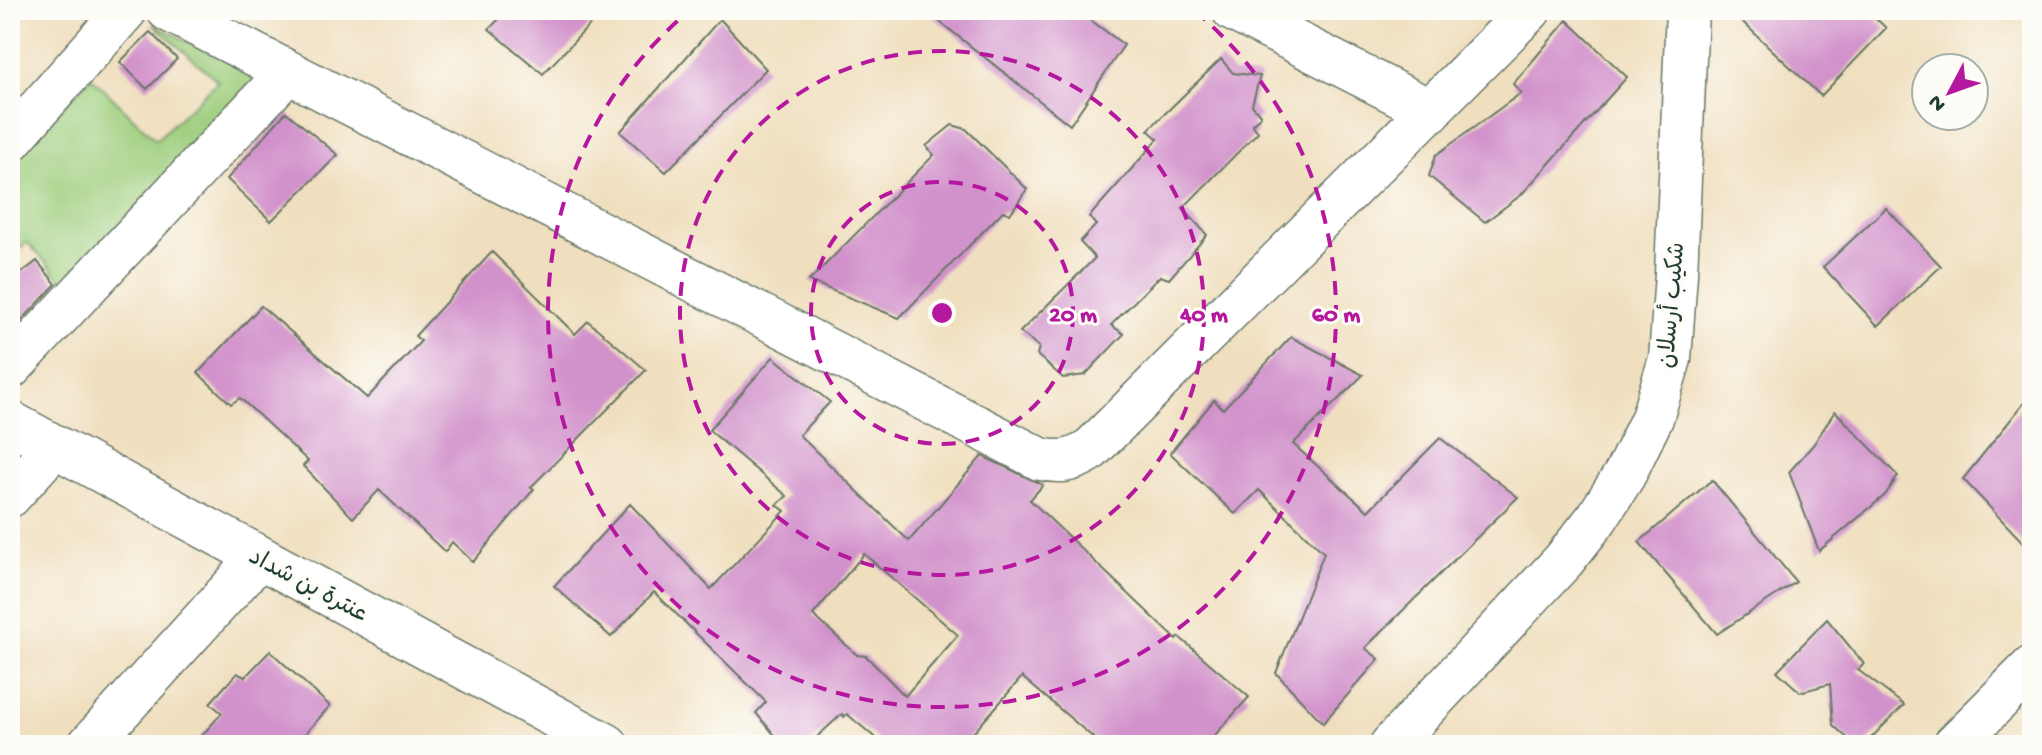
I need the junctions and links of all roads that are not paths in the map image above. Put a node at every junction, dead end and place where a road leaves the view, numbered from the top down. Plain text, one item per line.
1 (126, 10) edge
2 (168, 10) edge
3 (1233, 10) edge
4 (1530, 10) edge
5 (1687, 10) edge
6 (288, 72) junction
7 (1431, 111) junction
8 (10, 141) edge
9 (10, 368) edge
10 (10, 422) edge
11 (54, 447) junction
12 (10, 496) edge
13 (260, 557) junction
14 (2032, 667) edge
15 (89, 745) edge
16 (607, 745) edge
17 (1391, 745) edge
18 (1954, 745) edge

1 - 8 street
2 - 6 street
3 - 7 street
4 - 7 street
5 - 17 street, شكيب أرسلان
6 - 7 street
6 - 9 street
10 - 11 street, عنترة بن شداد
11 - 12 street
11 - 13 street, عنترة بن شداد
13 - 15 street
13 - 16 street, عنترة بن شداد
14 - 18 street

